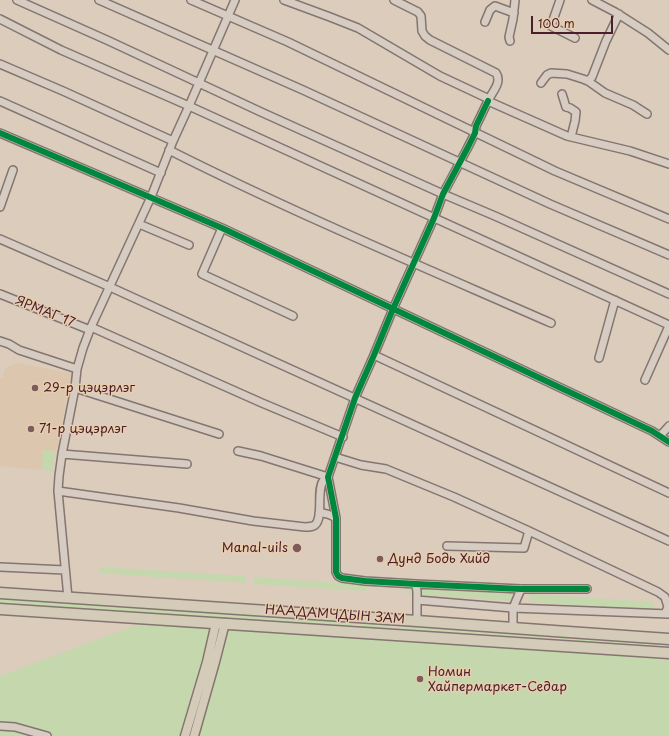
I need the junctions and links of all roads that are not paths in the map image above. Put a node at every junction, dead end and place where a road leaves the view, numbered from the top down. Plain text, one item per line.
1 (17, 0) edge
2 (99, 0) edge
3 (191, 0) edge
4 (235, 0) edge
5 (284, 0) edge
6 (394, 0) edge
7 (515, 0) edge
8 (560, 0) edge
9 (592, 0) edge
10 (514, 13) junction
11 (619, 14) junction
12 (228, 16) junction
13 (0, 19) edge
14 (485, 22) dead end
15 (574, 38) dead end
16 (510, 41) dead end
17 (214, 50) junction
18 (669, 50) edge
19 (0, 64) edge
20 (588, 81) junction
21 (541, 82) dead end
22 (200, 83) junction
23 (562, 94) dead end
24 (489, 100) junction
25 (0, 101) edge
26 (190, 106) junction
27 (647, 114) dead end
28 (474, 132) junction
29 (0, 133) edge
30 (571, 137) junction
31 (173, 141) junction
32 (169, 150) junction
33 (460, 162) junction
34 (669, 164) edge
35 (13, 170) dead end
36 (160, 173) junction
37 (443, 194) junction
38 (151, 197) junction
39 (0, 207) edge
40 (434, 218) junction
41 (669, 219) edge
42 (139, 224) junction
43 (222, 228) junction
44 (0, 239) edge
45 (189, 245) dead end
46 (669, 255) edge
47 (414, 263) junction
48 (110, 287) junction
49 (0, 294) edge
50 (669, 294) edge
51 (615, 300) junction
52 (393, 309) junction
53 (292, 316) dead end
54 (551, 323) dead end
55 (669, 325) edge
56 (90, 328) junction
57 (0, 341) edge
58 (374, 355) junction
59 (600, 358) dead end
60 (77, 369) junction
61 (645, 380) dead end
62 (75, 388) junction
63 (355, 398) junction
64 (669, 426) edge
65 (219, 434) dead end
66 (660, 436) junction
67 (343, 437) junction
68 (669, 442) edge
69 (238, 451) dead end
70 (62, 454) junction
71 (335, 457) junction
72 (186, 464) dead end
73 (328, 477) junction
74 (58, 491) junction
75 (669, 493) edge
76 (319, 513) junction
77 (336, 518) junction
78 (529, 531) junction
79 (669, 541) edge
80 (447, 546) dead end
81 (0, 567) edge
82 (65, 570) junction
83 (416, 584) junction
84 (521, 589) junction
85 (587, 589) dead end
86 (0, 593) edge
87 (68, 598) junction
88 (417, 600) junction
89 (0, 608) edge
90 (513, 608) junction
91 (668, 610) edge
92 (274, 612) junction
93 (354, 616) junction
94 (401, 620) junction
95 (417, 621) junction
96 (220, 623) junction
97 (274, 626) junction
98 (513, 628) junction
99 (554, 631) junction
100 (354, 632) junction
101 (400, 636) junction
102 (669, 639) edge
103 (553, 645) junction
104 (669, 653) edge
105 (0, 726) edge
106 (47, 736) edge
107 (185, 736) edge
108 (194, 736) edge

1 - 22 street
2 - 17 street
3 - 12 street
4 - 12 street
5 - 24 street
6 - 24 street
7 - 10 street
8 - 15 street
9 - 11 street
10 - 14 street
10 - 16 street
11 - 18 street
11 - 20 street
12 - 17 street
12 - 28 street
13 - 26 street
17 - 22 street
17 - 33 street
19 - 31 street
20 - 21 street
20 - 27 street
22 - 26 street
22 - 37 street
23 - 30 street
24 - 28 street
24 - 30 street
25 - 36 street
26 - 31 street
26 - 40 street
28 - 33 street
28 - 41 street
29 - 38 street
30 - 34 street
31 - 32 street
32 - 36 street
32 - 47 street
33 - 37 street
33 - 46 street
35 - 39 street
36 - 38 street
37 - 40 street
37 - 50 street
38 - 42 street
38 - 43 street
40 - 47 street
40 - 51 street
42 - 45 street
42 - 48 street
43 - 52 street
43 - 53 street
44 - 48 street
47 - 52 street
47 - 54 street
48 - 56 street
48 - 63 street
49 - 56 street, ЯРМАГ 17
51 - 55 street
51 - 59 street
52 - 58 street
52 - 66 street
55 - 61 street
56 - 60 street
56 - 67 street, ЯРМАГ 17
57 - 60 street
58 - 63 street
58 - 75 street
60 - 62 street
62 - 65 street
62 - 70 street
63 - 67 street
63 - 79 street
64 - 66 street
66 - 68 street
67 - 71 street
69 - 73 street
70 - 72 street
70 - 74 street
71 - 73 street
71 - 78 street
73 - 76 street
73 - 77 street
74 - 76 street
74 - 82 street
76 - 77 street
77 - 83 street
78 - 80 street
78 - 91 street
81 - 82 street
82 - 87 street
83 - 84 street
83 - 88 street
84 - 85 street
84 - 90 street
86 - 87 highway, НААДАМЧДЫН ЗАМ
87 - 92 highway, НААДАМЧДЫН ЗАМ
88 - 90 street
88 - 95 street
89 - 96 highway, НААДАМЧДЫН ЗАМ
90 - 91 street
90 - 98 street
92 - 93 highway, НААДАМЧДЫН ЗАМ
92 - 97 highway
93 - 94 highway, НААДАМЧДЫН ЗАМ
93 - 100 highway
94 - 95 highway, НААДАМЧДЫН ЗАМ
94 - 101 highway
95 - 98 highway, НААДАМЧДЫН ЗАМ
96 - 97 highway, НААДАМЧДЫН ЗАМ
96 - 107 main road
96 - 108 main road
97 - 100 highway, НААДАМЧДЫН ЗАМ
98 - 99 highway, НААДАМЧДЫН ЗАМ
99 - 102 highway, НААДАМЧДЫН ЗАМ
99 - 103 highway
100 - 101 highway, НААДАМЧДЫН ЗАМ
101 - 103 highway, НААДАМЧДЫН ЗАМ
103 - 104 highway, НААДАМЧДЫН ЗАМ
105 - 106 street

